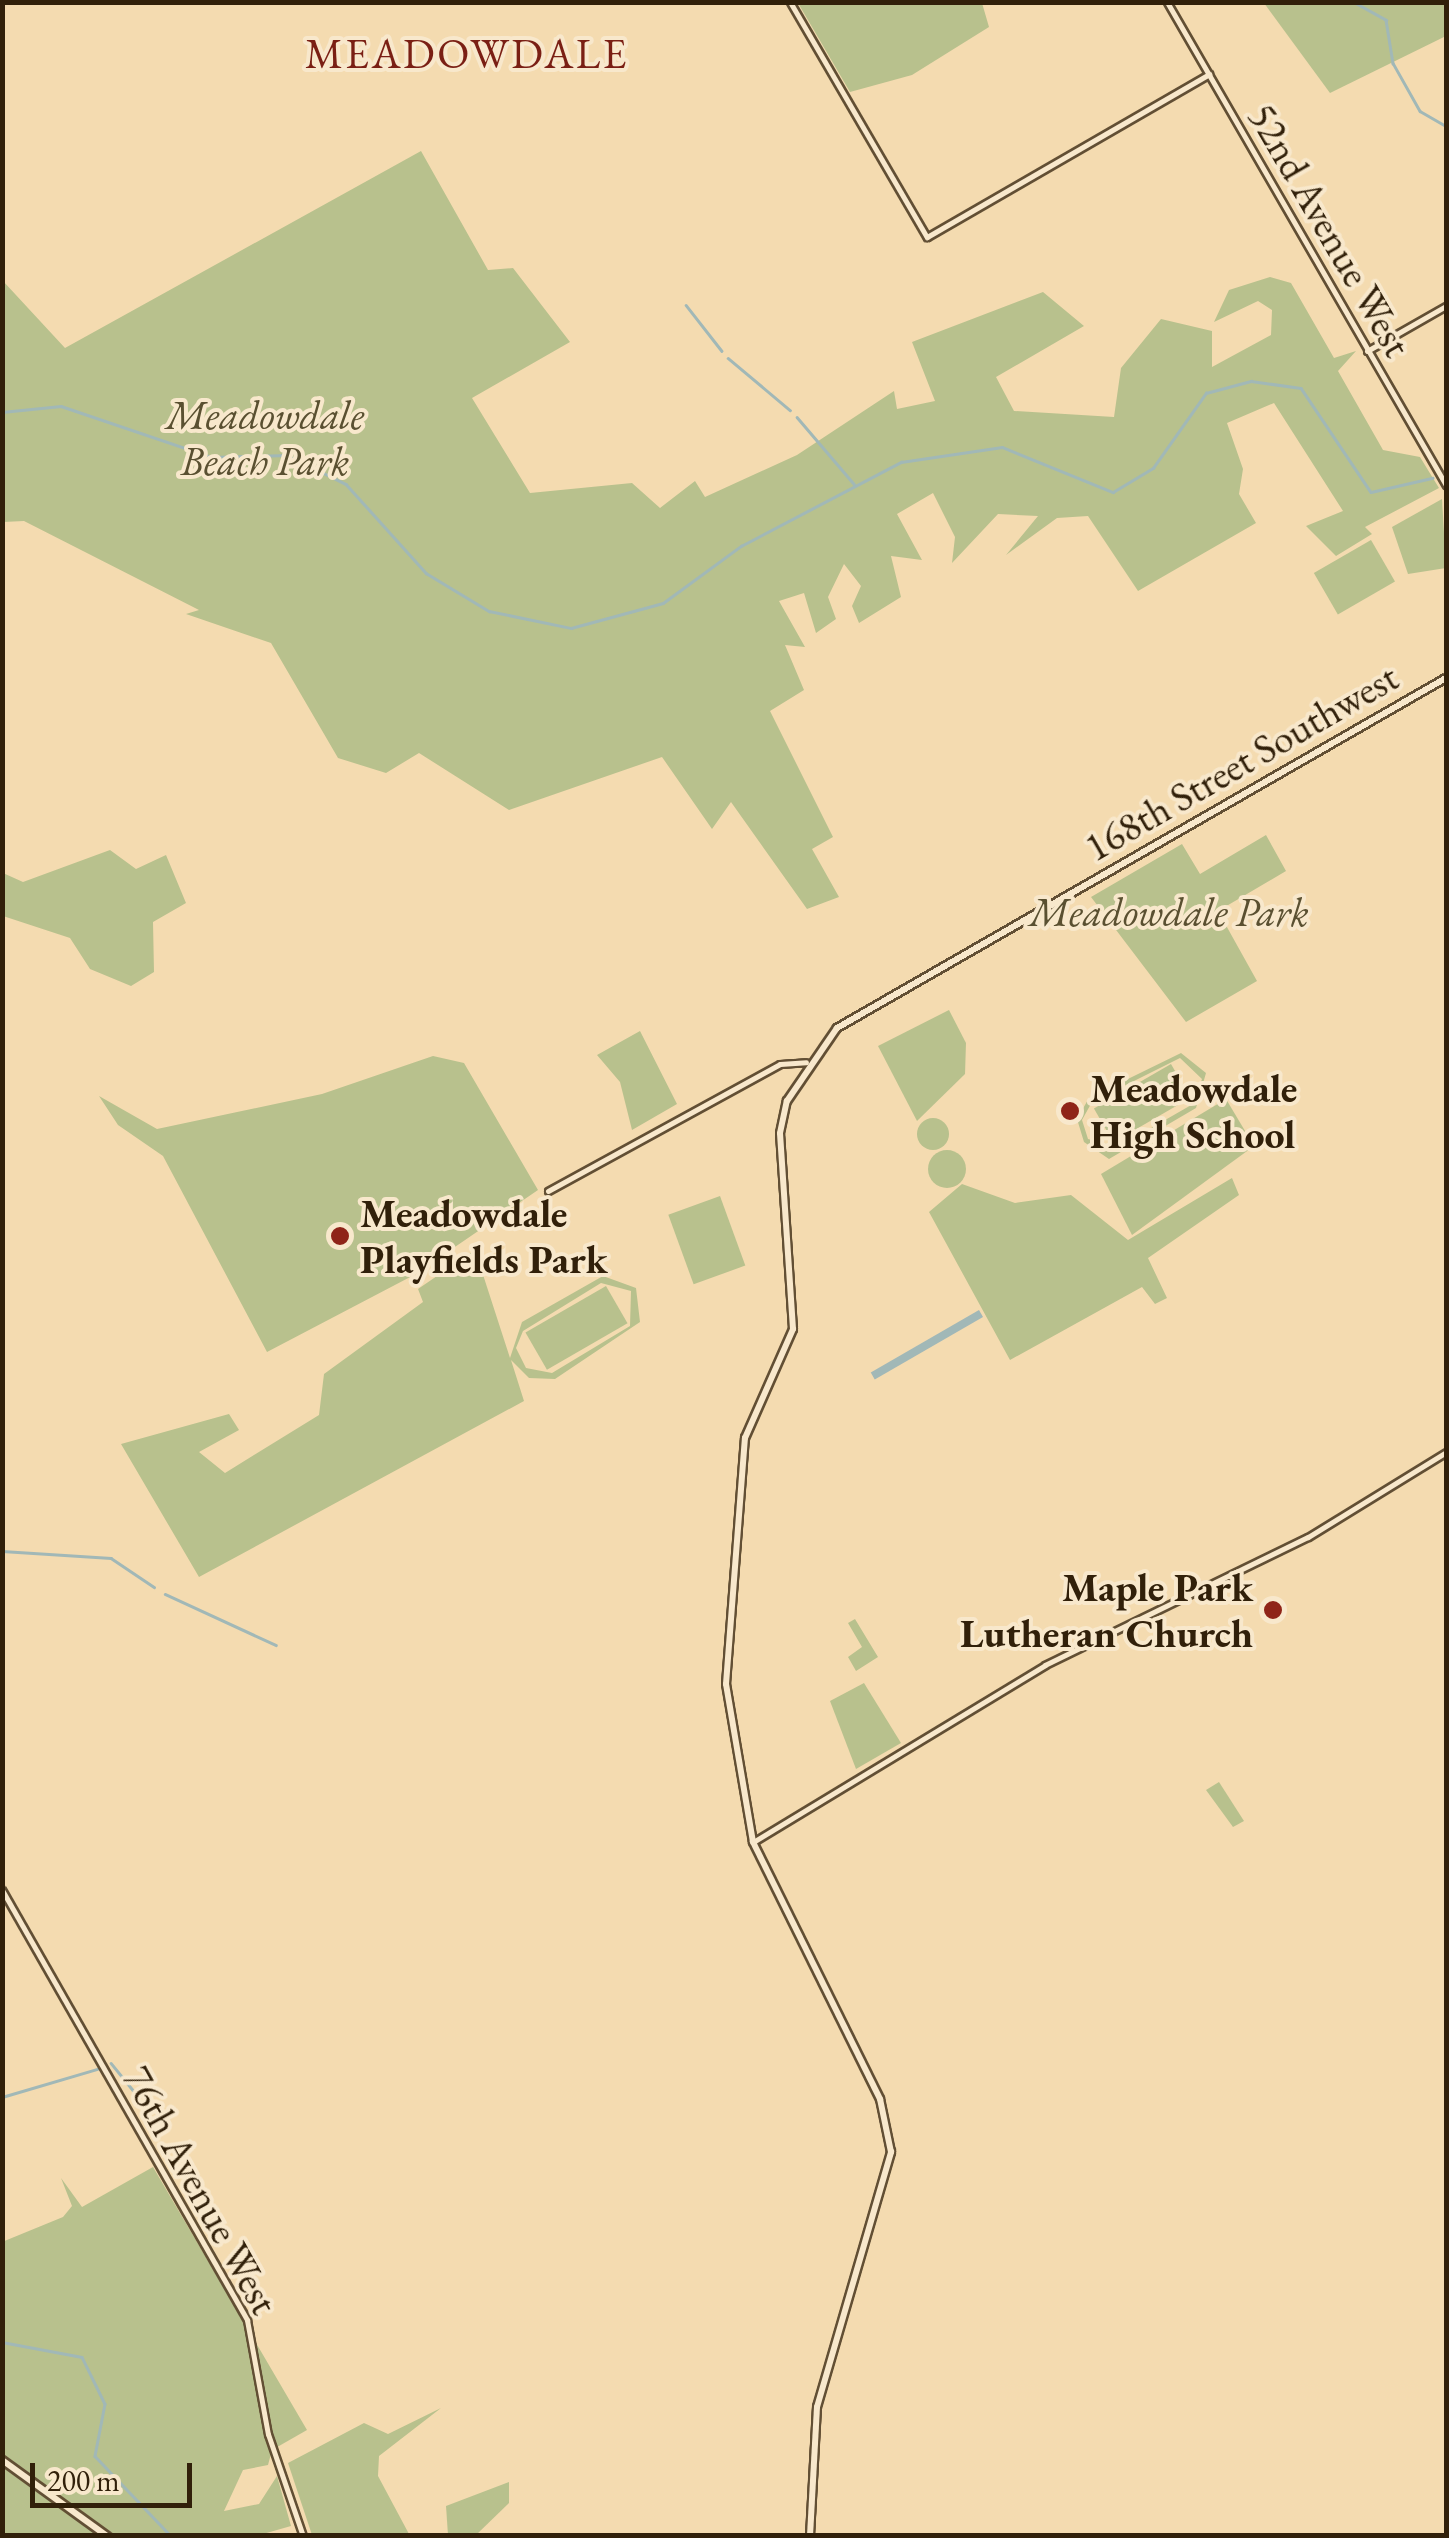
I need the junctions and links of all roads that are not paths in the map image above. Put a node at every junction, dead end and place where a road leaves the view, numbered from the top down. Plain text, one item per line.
1 (790, 2) edge
2 (1167, 2) edge
3 (1209, 74) junction
4 (1446, 306) edge
5 (1366, 352) junction
6 (1446, 484) edge
7 (1446, 678) edge
8 (806, 1062) junction
9 (548, 1191) dead end
10 (1446, 1452) edge
11 (752, 1842) junction
12 (2, 1890) edge
13 (2, 2460) edge
14 (107, 2536) edge
15 (303, 2536) edge
16 (810, 2536) edge

1 - 3 street
2 - 3 street, 52nd Avenue West
3 - 5 street, 52nd Avenue West
4 - 5 street
5 - 6 street, 52nd Avenue West
7 - 8 main road, 168th Street Southwest
8 - 9 street, 168th Street Southwest
8 - 11 main road
10 - 11 street
11 - 16 main road
12 - 15 street, 76th Avenue West
13 - 14 main road

